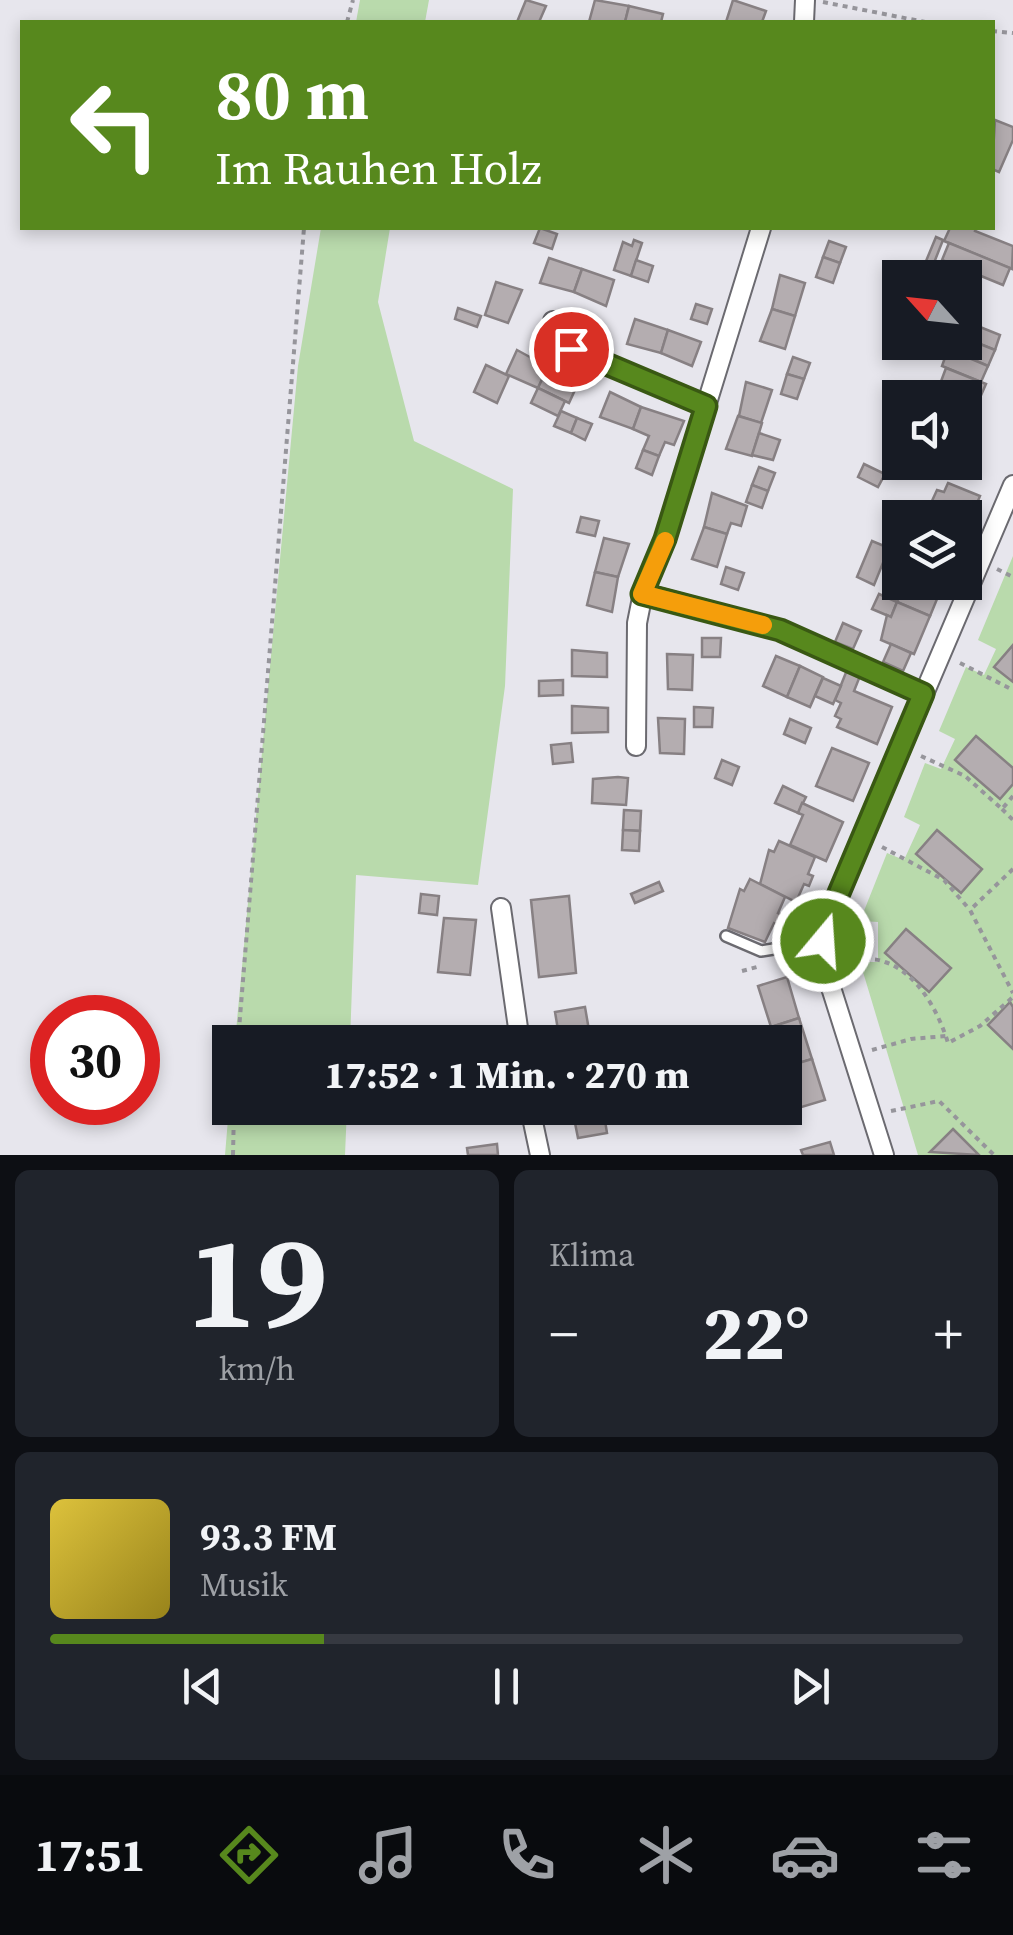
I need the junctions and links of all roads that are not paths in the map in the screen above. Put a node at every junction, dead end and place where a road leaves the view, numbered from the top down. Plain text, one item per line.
1 (761, 230) edge
2 (552, 321) dead end
3 (706, 406) junction
4 (1013, 485) edge
5 (642, 594) junction
6 (923, 694) junction
7 (636, 746) dead end
8 (500, 908) dead end
9 (726, 936) dead end
10 (824, 950) junction
11 (517, 1025) edge
12 (534, 1125) edge
13 (540, 1155) edge
14 (884, 1155) edge

1 - 3 street
2 - 3 street
3 - 5 street
4 - 6 street
5 - 6 street
5 - 7 street
6 - 10 street
8 - 11 street
9 - 10 lane
10 - 14 street
12 - 13 street

